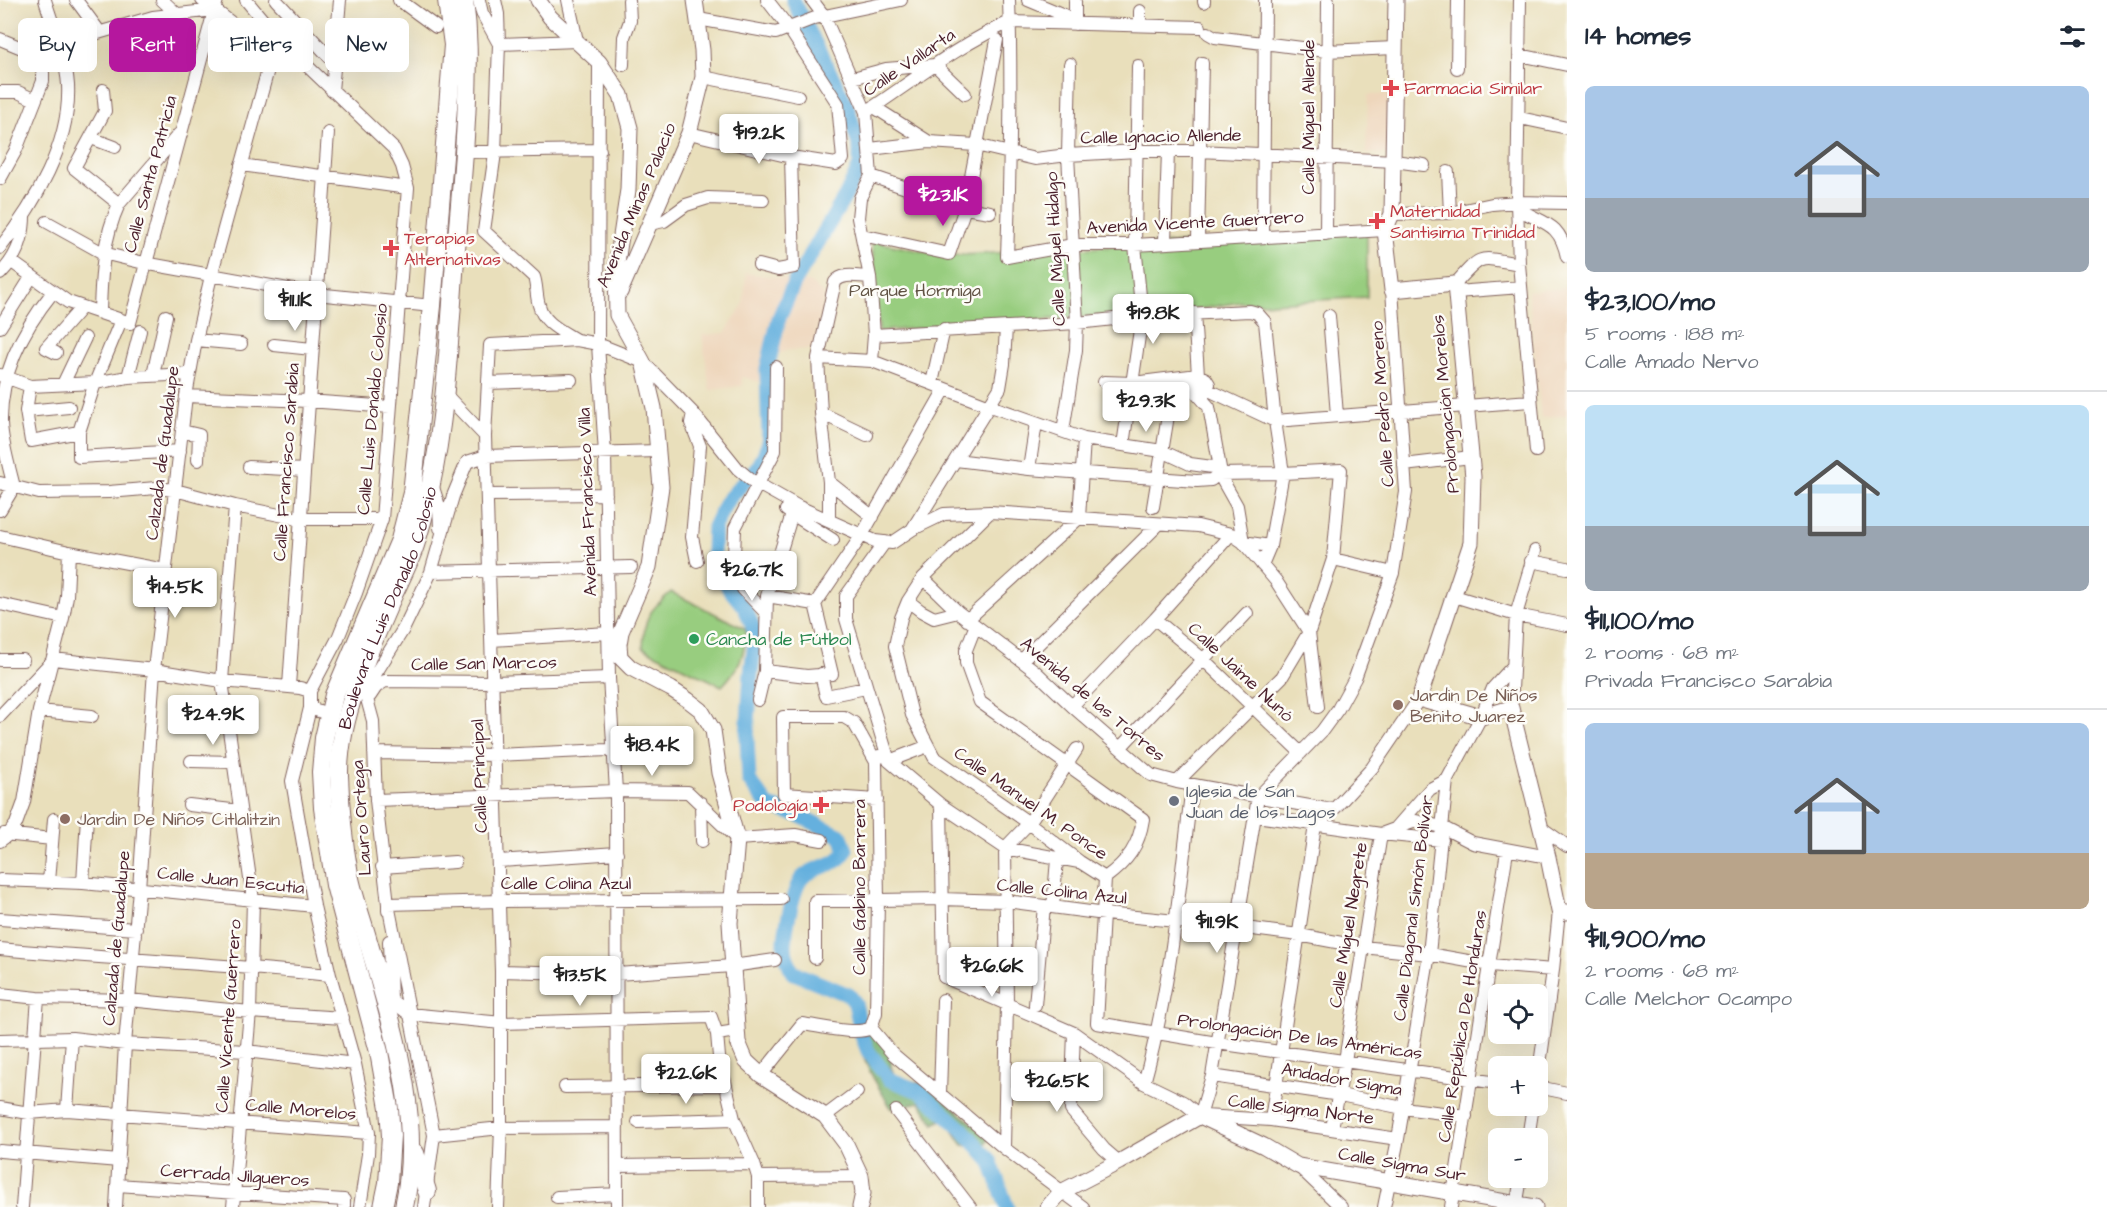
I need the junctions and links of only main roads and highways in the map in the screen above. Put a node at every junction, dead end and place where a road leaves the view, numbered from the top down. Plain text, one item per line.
1 (447, 0) edge
2 (464, 0) edge
3 (538, 0) edge
4 (695, 0) edge
5 (1396, 0) edge
6 (617, 300) junction
7 (1563, 912) edge
8 (411, 1143) junction
9 (426, 1199) edge
10 (1452, 1200) edge
11 (1517, 1206) edge
12 (383, 1207) edge
13 (404, 1207) edge
14 (860, 1207) edge
15 (1048, 1207) edge
16 (1535, 1207) edge

1 - 12 highway, Boulevard Luis Donaldo Colosio
2 - 8 highway, Boulevard Luis Donaldo Colosio
3 - 6 main road
4 - 6 main road, Avenida Minas Palacio
5 - 7 main road, Prolongación Morelos
6 - 14 main road, Avenida Minas Palacio
8 - 9 highway
8 - 13 highway, Boulevard Luis Donaldo Colosio
10 - 11 main road, Calle Sigma Sur
10 - 15 main road, Calle Sigma Sur
11 - 16 main road, Calle Sigma Sur

